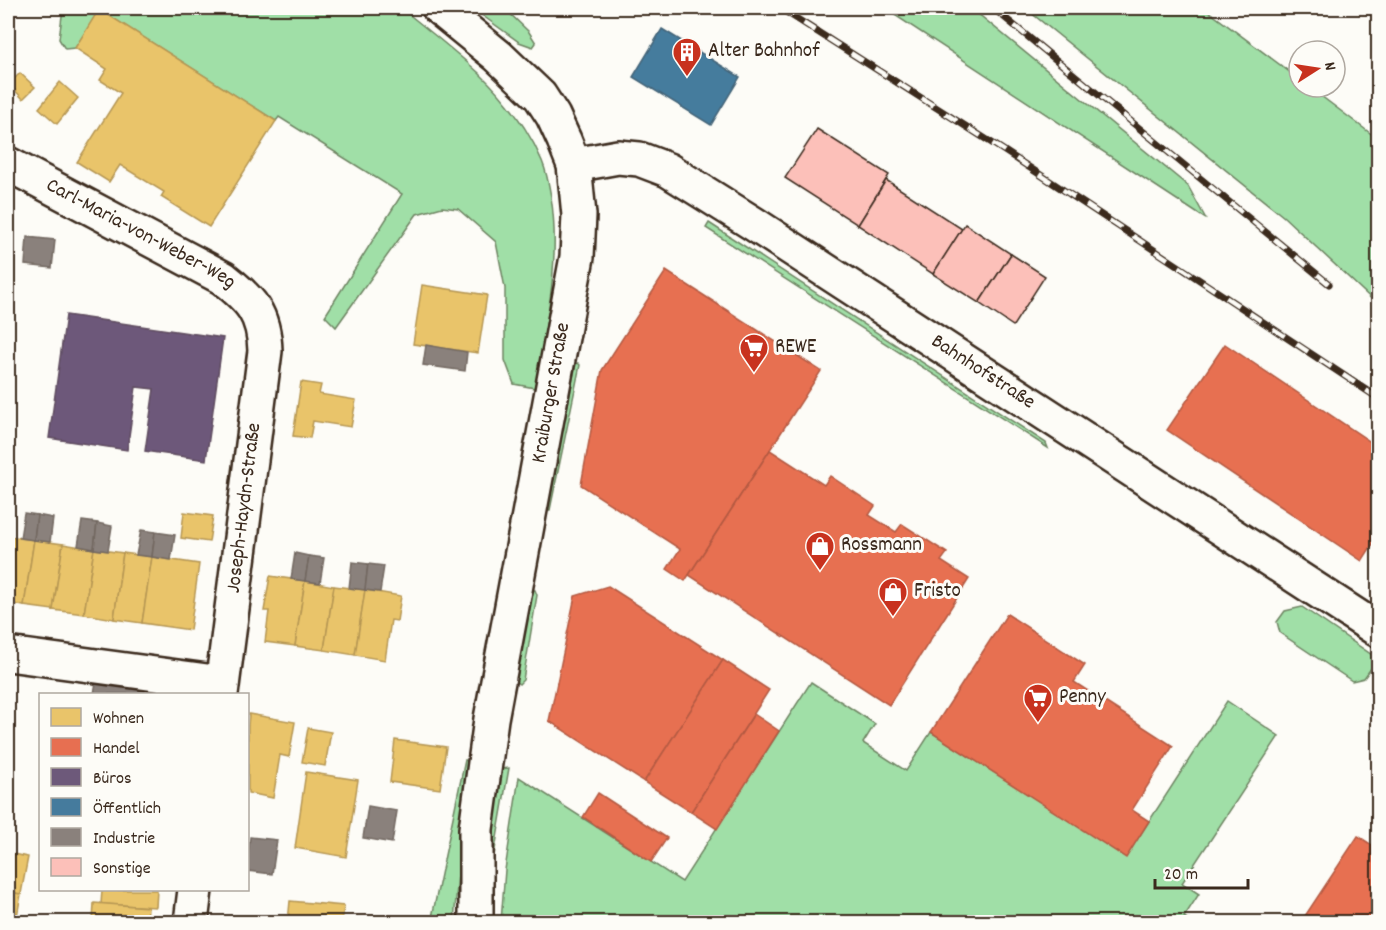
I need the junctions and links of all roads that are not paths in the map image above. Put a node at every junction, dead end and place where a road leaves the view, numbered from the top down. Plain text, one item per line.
1 (439, 8) edge
2 (8, 164) edge
3 (574, 165) junction
4 (261, 321) joint
5 (1378, 630) edge
6 (8, 654) edge
7 (222, 689) edge
8 (195, 891) edge
9 (191, 922) edge
10 (476, 922) edge

1 - 3 street, Kraiburger Straße
2 - 4 street, Carl-Maria-von-Weber-Weg
3 - 5 street, Bahnhofstraße
3 - 10 street, Kraiburger Straße
4 - 7 street, Joseph-Haydn-Straße
6 - 7 street
8 - 9 street

